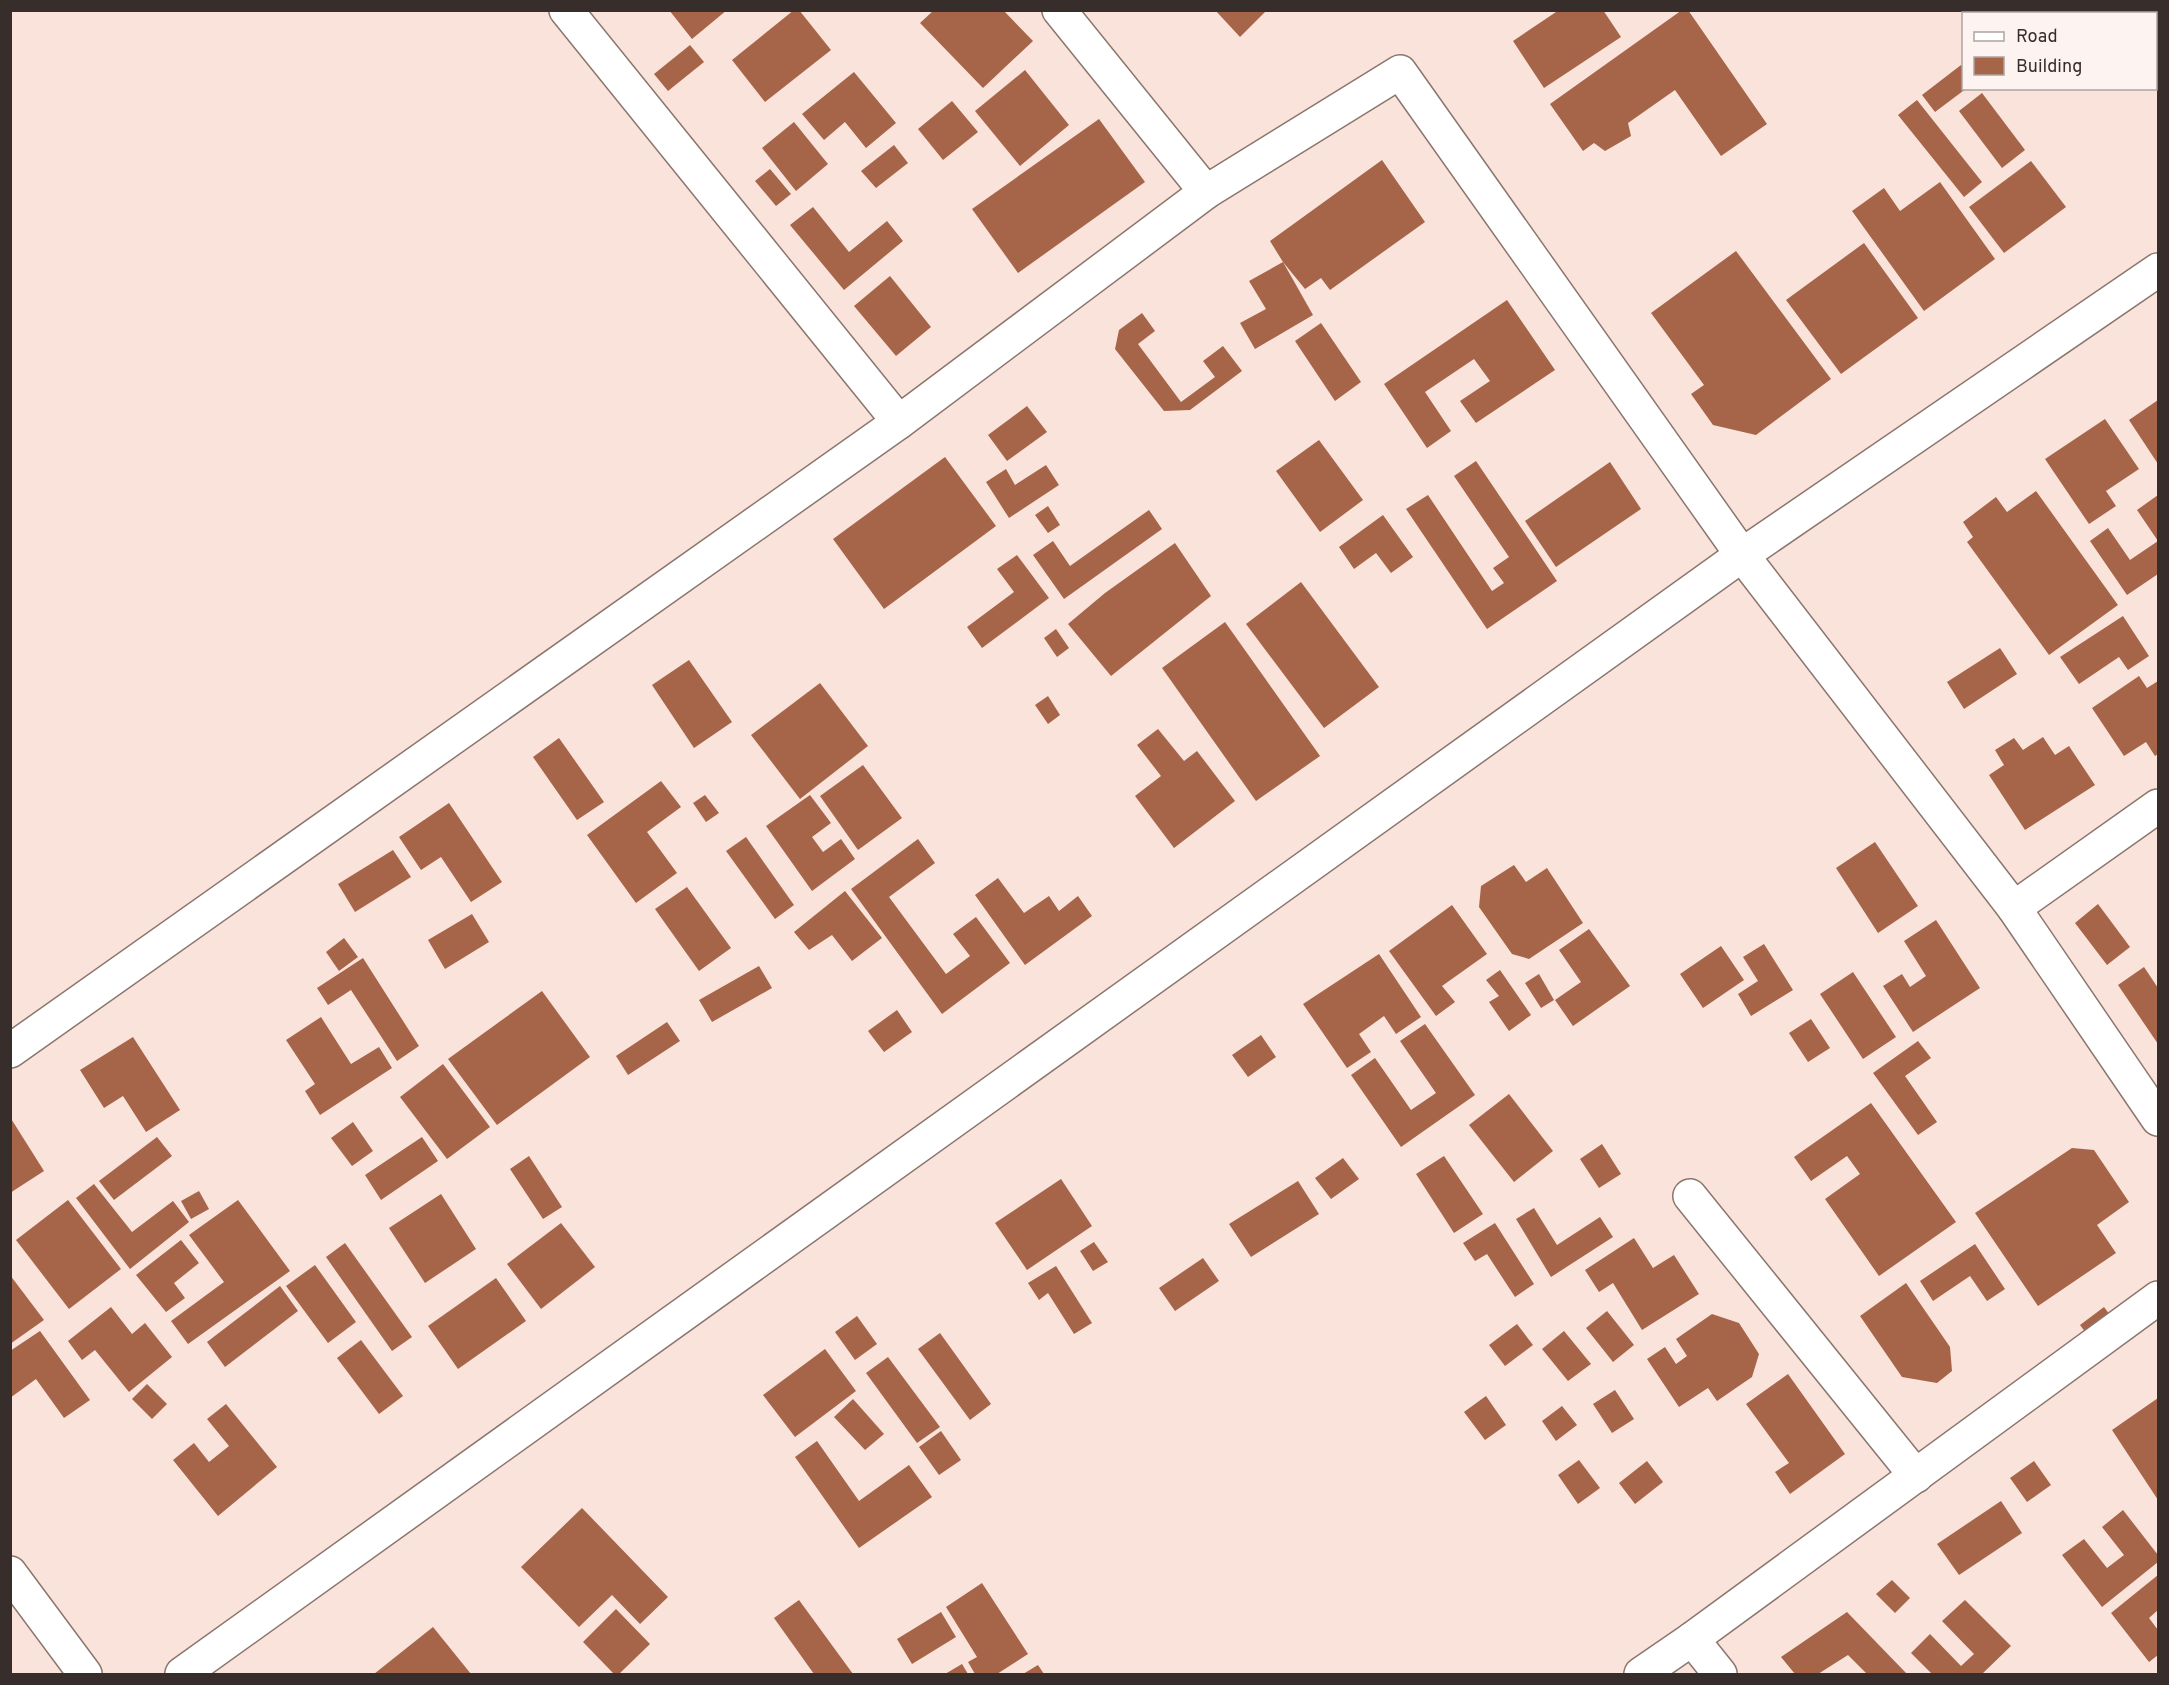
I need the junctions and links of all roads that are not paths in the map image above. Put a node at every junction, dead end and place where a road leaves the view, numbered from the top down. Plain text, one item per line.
1 (566, 10) edge
2 (1059, 10) edge
3 (1206, 192) junction
4 (2158, 270) edge
5 (899, 422) junction
6 (1742, 555) junction
7 (2158, 806) edge
8 (2014, 908) junction
9 (10, 1052) edge
10 (2158, 1119) edge
11 (1690, 1196) dead end
12 (2158, 1298) edge
13 (1916, 1476) junction
14 (10, 1573) edge
15 (1692, 1639) junction
16 (85, 1674) edge
17 (182, 1674) edge
18 (1641, 1674) edge
19 (1719, 1674) edge

1 - 5 street
2 - 3 street
3 - 5 street
3 - 6 street
4 - 6 street
5 - 9 street
6 - 8 street
6 - 17 street
7 - 8 street
8 - 10 street
11 - 13 street
12 - 13 street
13 - 15 street
14 - 16 street
15 - 18 street
15 - 19 street

